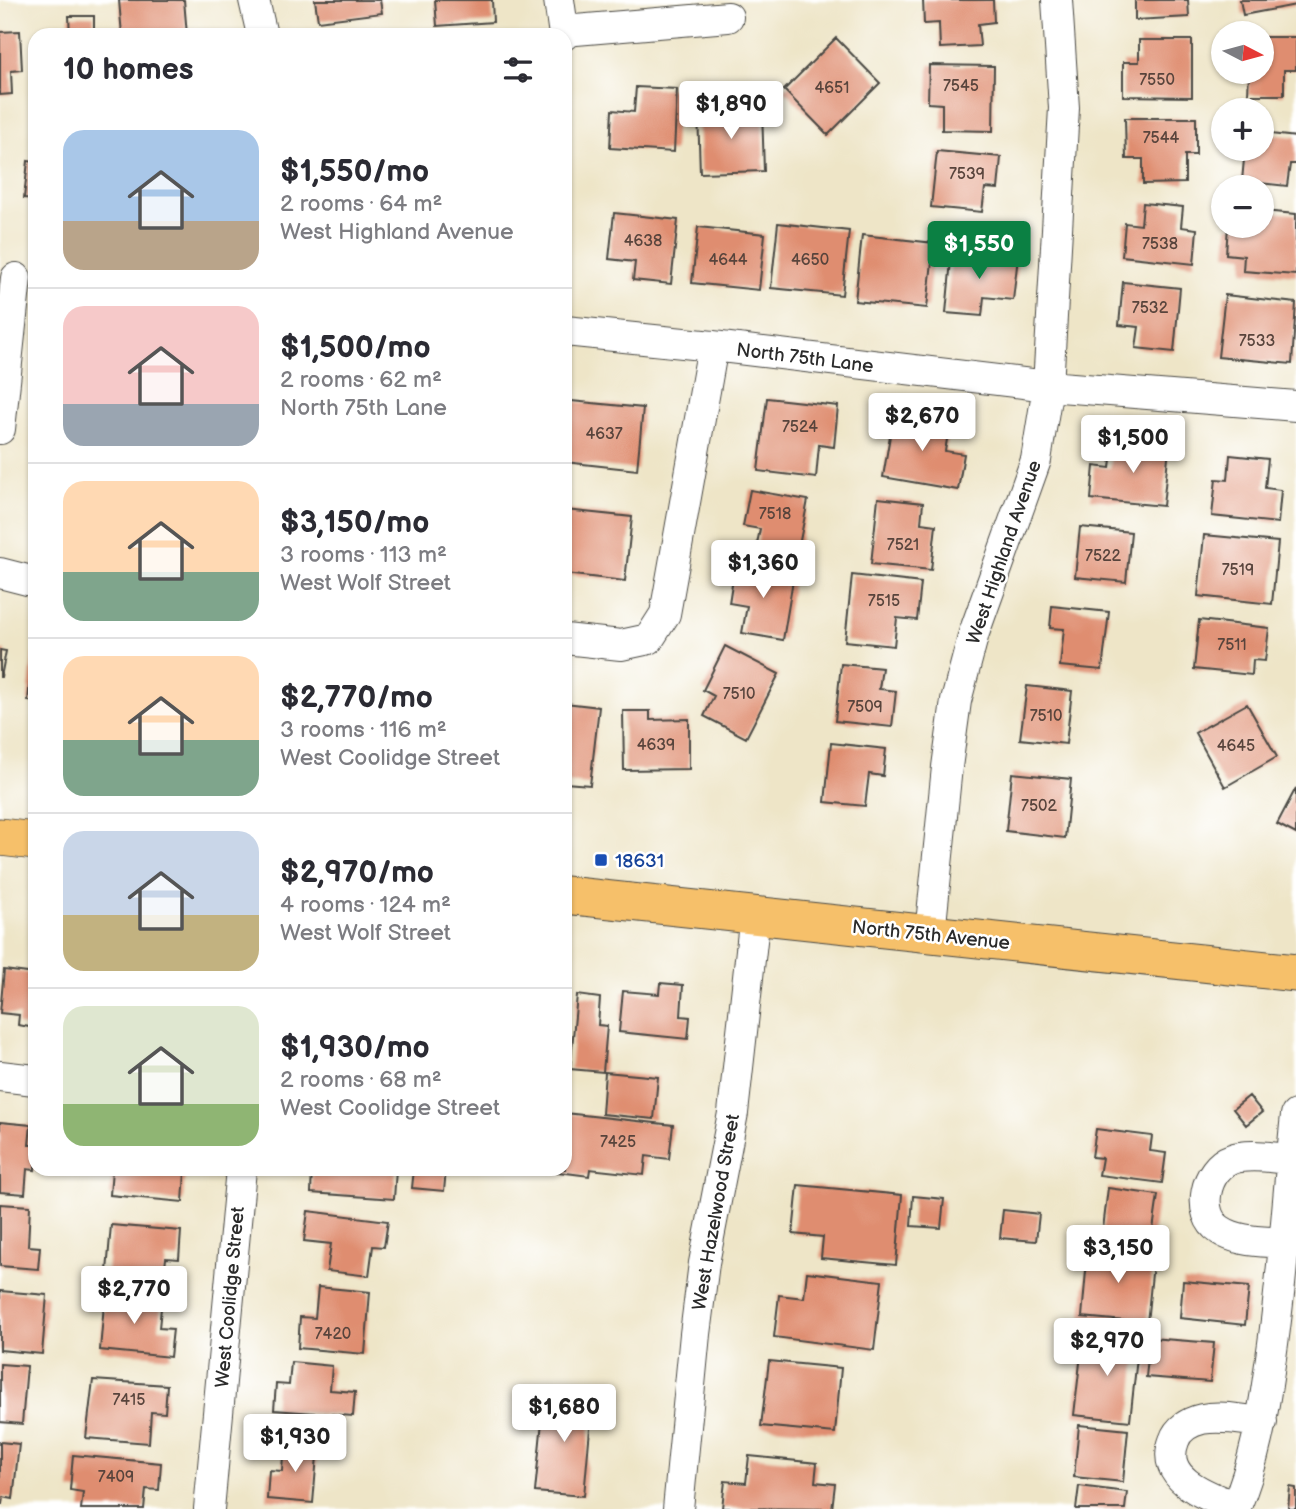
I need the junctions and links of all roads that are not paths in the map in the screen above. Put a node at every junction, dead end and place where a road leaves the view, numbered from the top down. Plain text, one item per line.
1 (254, 0) edge
2 (559, 0) edge
3 (1057, 0) edge
4 (728, 17) dead end
5 (260, 28) edge
6 (563, 28) edge
7 (572, 32) edge
8 (17, 278) edge
9 (572, 332) edge
10 (713, 346) junction
11 (1048, 386) junction
12 (1296, 406) edge
13 (0, 429) edge
14 (0, 573) edge
15 (28, 580) edge
16 (572, 640) edge
17 (0, 837) edge
18 (28, 840) edge
19 (572, 896) edge
20 (755, 914) junction
21 (930, 934) junction
22 (1296, 973) edge
23 (0, 1076) edge
24 (28, 1079) edge
25 (1296, 1115) edge
26 (1291, 1159) junction
27 (240, 1176) edge
28 (1283, 1243) junction
29 (1262, 1422) junction
30 (1236, 1508) edge
31 (209, 1509) edge
32 (678, 1509) edge

1 - 5 street
2 - 6 street
3 - 11 street, West Highland Avenue
4 - 7 street
8 - 13 street
9 - 10 street, North 75th Lane
10 - 11 street, North 75th Lane
10 - 16 street
11 - 12 street, North 75th Lane
11 - 21 street, West Highland Avenue
14 - 15 street
17 - 18 main road
19 - 20 main road, North 75th Avenue
20 - 21 main road, North 75th Avenue
20 - 32 street, West Hazelwood Street
21 - 22 main road, North 75th Avenue
23 - 24 street
25 - 26 street
26 - 28 street
26 - 28 street
27 - 31 street, West Coolidge Street
28 - 29 street
29 - 30 street
29 - 30 street

